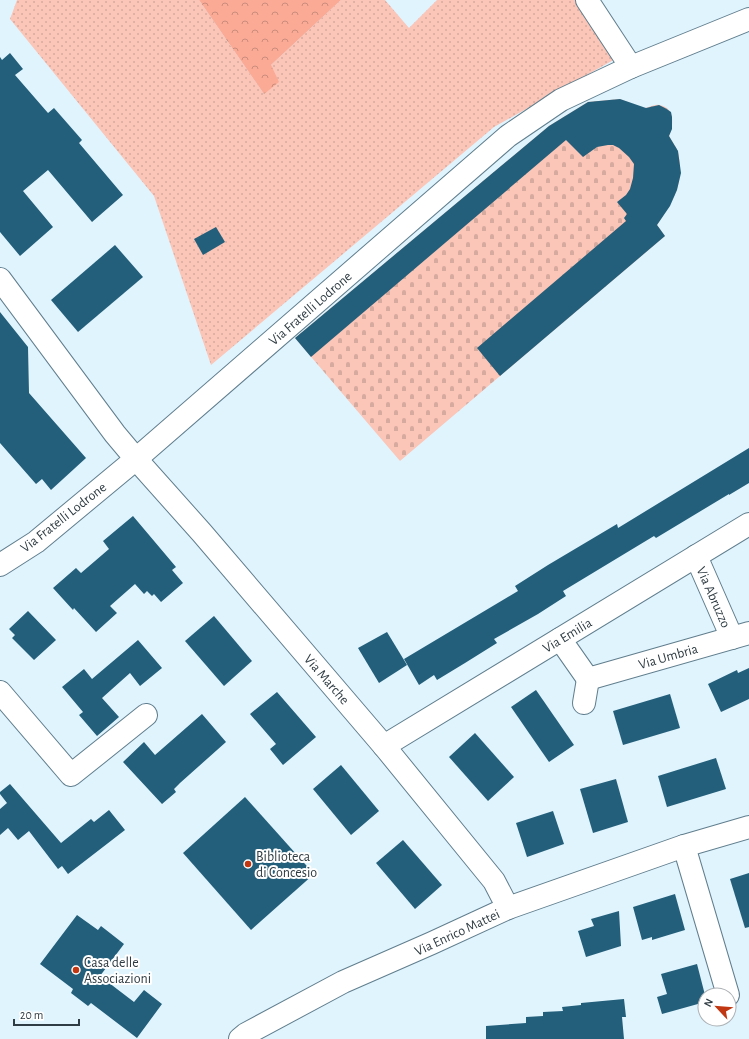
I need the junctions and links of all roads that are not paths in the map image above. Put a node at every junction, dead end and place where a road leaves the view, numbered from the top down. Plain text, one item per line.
1 (587, 0) edge
2 (749, 19) edge
3 (631, 67) junction
4 (0, 279) edge
5 (136, 459) junction
6 (749, 524) edge
7 (696, 556) junction
8 (0, 565) edge
9 (741, 635) edge
10 (560, 639) junction
11 (588, 679) junction
12 (0, 692) edge
13 (584, 703) dead end
14 (146, 715) dead end
15 (384, 746) junction
16 (749, 826) edge
17 (684, 846) junction
18 (508, 908) junction
19 (726, 987) edge
20 (240, 1039) edge

1 - 3 street
2 - 3 street, Via Fratelli Lodrone
3 - 5 street, Via Fratelli Lodrone
4 - 5 street, Via Marche
5 - 8 street, Via Fratelli Lodrone
5 - 15 street, Via Marche
6 - 7 street, Via Emilia
7 - 9 street, Via Abruzzo
7 - 10 street, Via Emilia
9 - 11 street, Via Umbria
10 - 11 street
10 - 15 street, Via Emilia
11 - 13 street
12 - 14 street
15 - 18 street, Via Marche
16 - 17 street, Via Enrico Mattei
17 - 18 street, Via Enrico Mattei
17 - 19 street
18 - 20 street, Via Enrico Mattei

